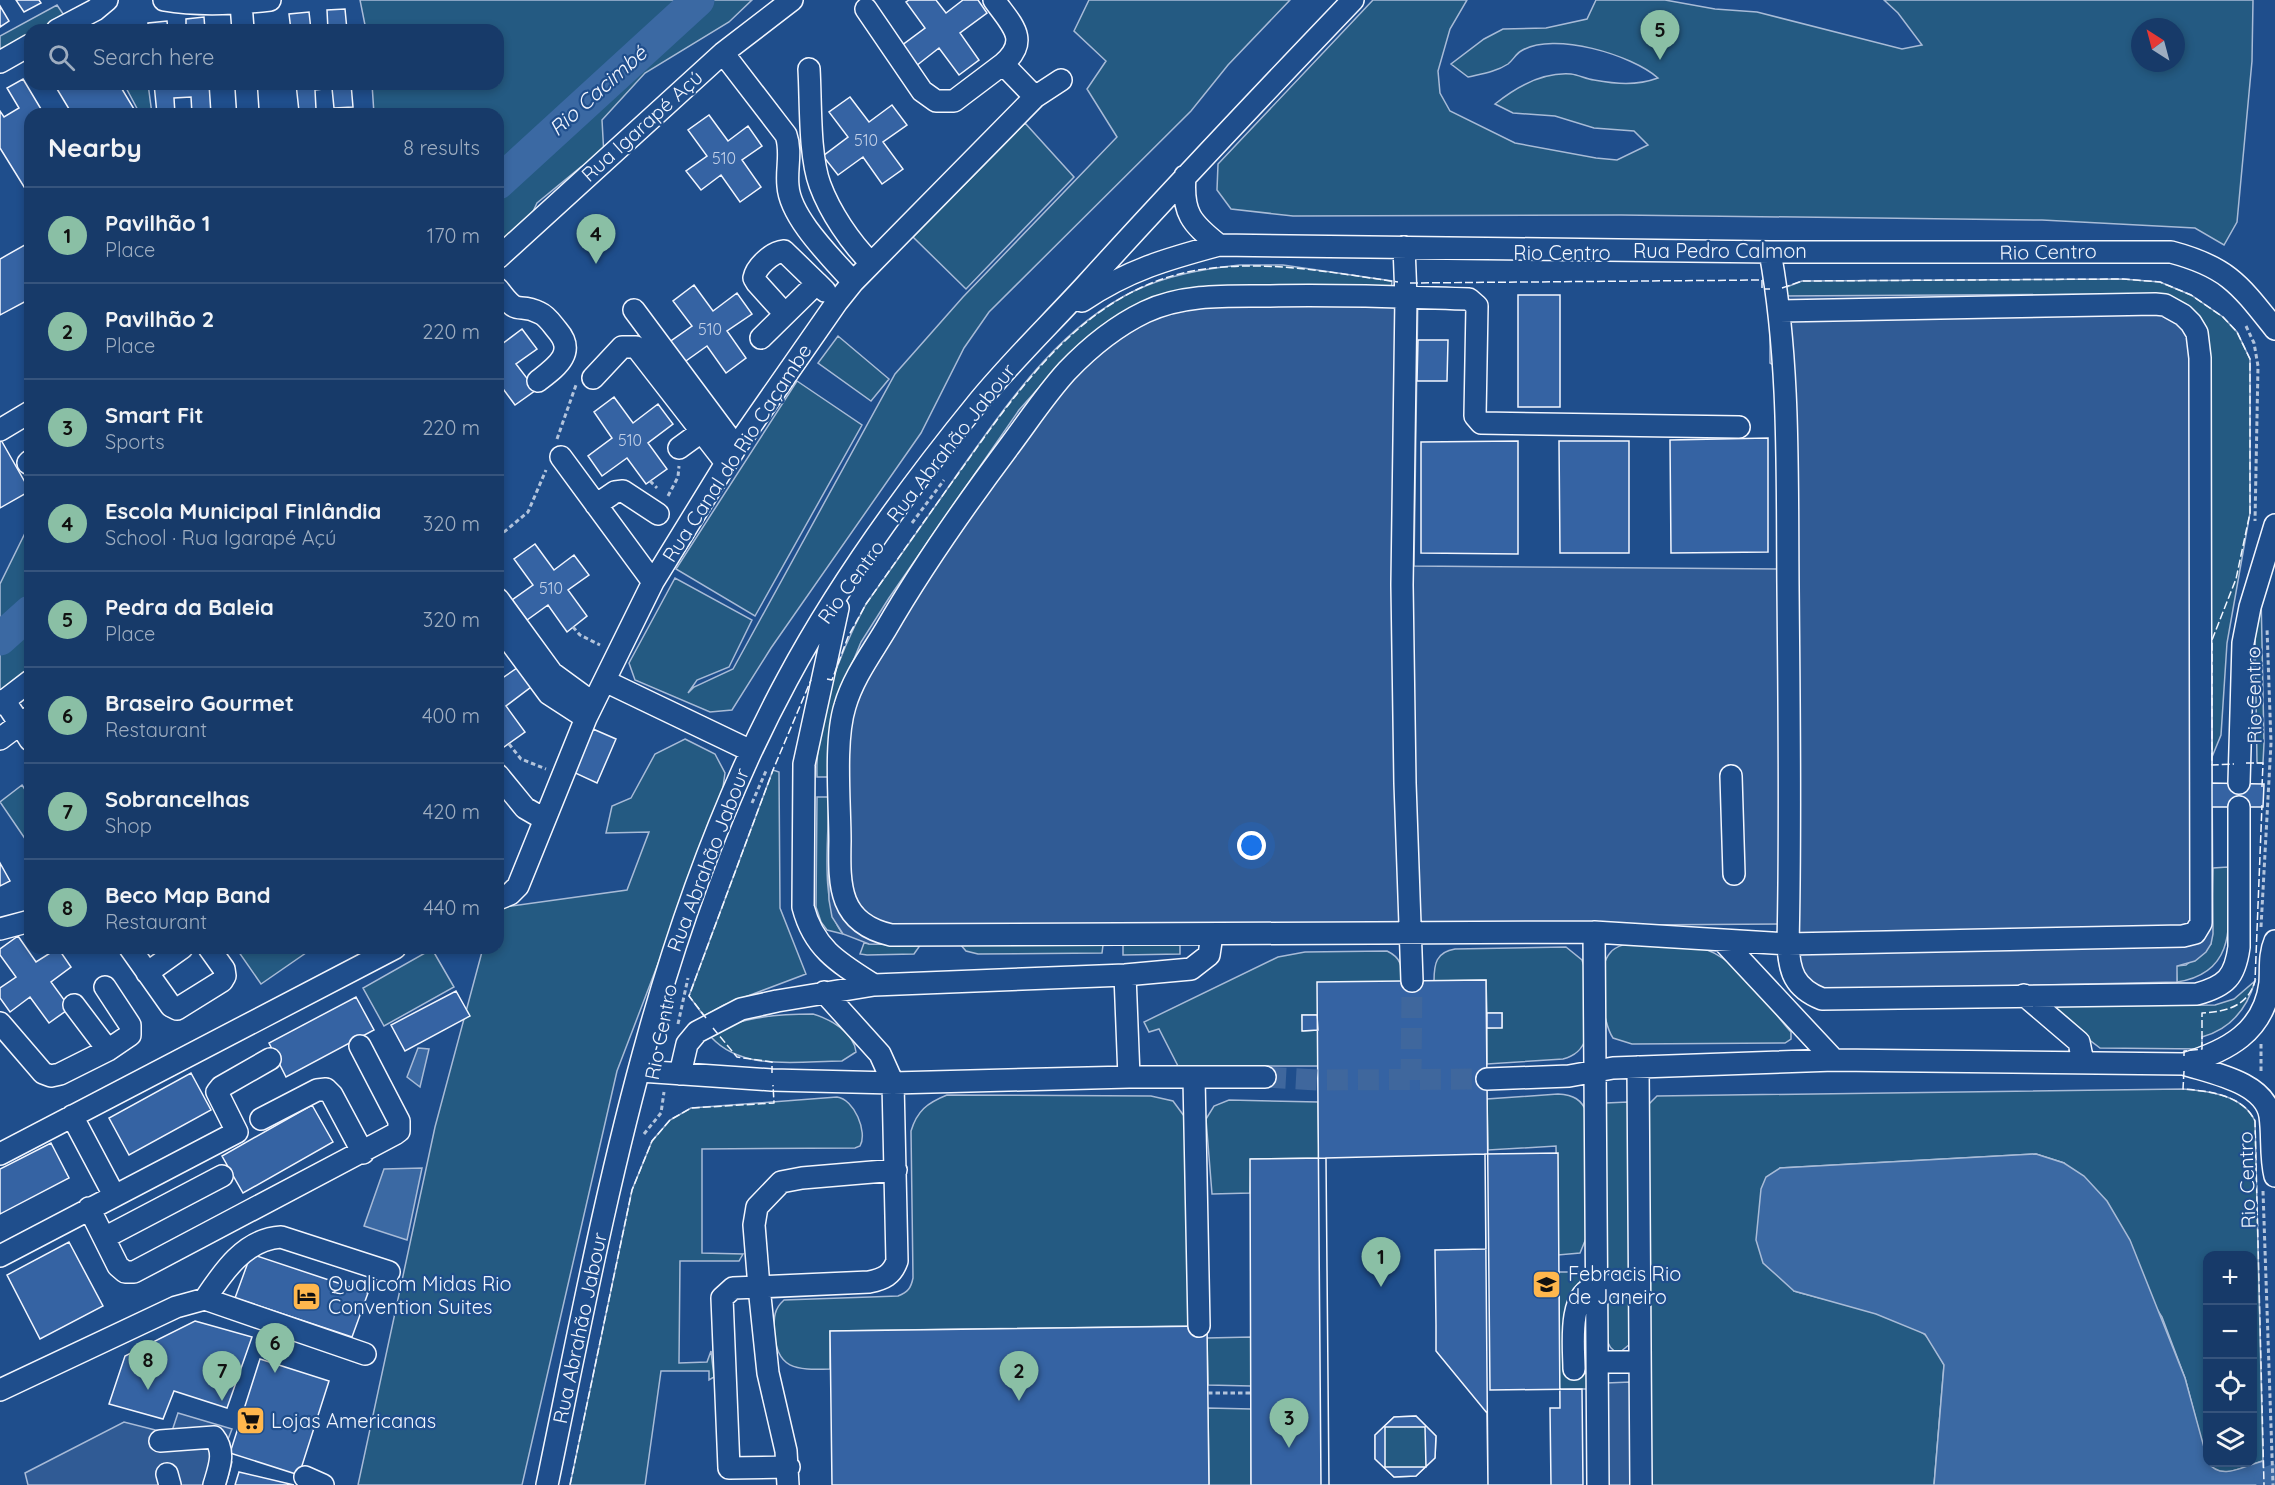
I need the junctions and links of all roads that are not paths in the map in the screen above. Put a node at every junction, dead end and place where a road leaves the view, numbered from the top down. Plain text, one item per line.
1 (92, 0) edge
2 (107, 0) edge
3 (164, 0) edge
4 (270, 0) edge
5 (792, 0) edge
6 (994, 0) edge
7 (1353, 0) edge
8 (241, 3) junction
9 (866, 9) dead end
10 (78, 18) junction
11 (68, 24) edge
12 (243, 24) edge
13 (24, 48) edge
14 (723, 52) junction
15 (0, 62) edge
16 (1003, 64) junction
17 (809, 69) dead end
18 (1061, 80) dead end
19 (246, 90) edge
20 (1035, 97) junction
21 (248, 108) edge
22 (1185, 176) junction
23 (1219, 245) junction
24 (1404, 247) junction
25 (1770, 252) junction
26 (504, 253) edge
27 (871, 263) junction
28 (854, 282) junction
29 (817, 283) junction
30 (1406, 297) junction
31 (504, 298) edge
32 (837, 302) junction
33 (634, 310) dead end
34 (1780, 311) junction
35 (785, 314) junction
36 (1054, 320) junction
37 (2275, 329) edge
38 (761, 338) dead end
39 (592, 378) dead end
40 (538, 381) dead end
41 (24, 416) edge
42 (1739, 427) dead end
43 (0, 430) edge
44 (701, 432) junction
45 (679, 448) road end
46 (731, 455) junction
47 (561, 457) dead end
48 (596, 505) junction
49 (658, 514) road end
50 (2265, 523) edge
51 (847, 576) junction
52 (653, 582) junction
53 (504, 607) edge
54 (504, 633) edge
55 (605, 681) junction
56 (24, 686) edge
57 (2, 702) edge
58 (589, 711) junction
59 (24, 724) edge
60 (24, 728) edge
61 (0, 739) edge
62 (751, 751) junction
63 (1731, 776) dead end
64 (504, 782) edge
65 (2239, 783) dead end
66 (2239, 807) dead end
67 (544, 819) junction
68 (1734, 874) dead end
69 (504, 897) edge
70 (24, 923) edge
71 (0, 929) edge
72 (1594, 932) junction
73 (1410, 933) junction
74 (1212, 935) junction
75 (2268, 939) edge
76 (1722, 940) junction
77 (1788, 944) junction
78 (134, 954) edge
79 (174, 954) edge
80 (213, 954) edge
81 (383, 954) edge
82 (147, 973) junction
83 (1125, 975) junction
84 (1412, 981) tunnel mouth
85 (874, 986) junction
86 (105, 987) dead end
87 (824, 992) junction
88 (2024, 995) junction
89 (74, 1005) dead end
90 (0, 1023) edge
91 (360, 1047) dead end
92 (108, 1050) junction
93 (270, 1059) dead end
94 (1834, 1060) junction
95 (2083, 1062) junction
96 (2184, 1064) junction
97 (1638, 1067) junction
98 (640, 1071) junction
99 (1596, 1071) junction
100 (674, 1073) junction
101 (1129, 1077) junction
102 (1264, 1077) tunnel mouth
103 (1194, 1078) junction
104 (1487, 1079) tunnel mouth
105 (893, 1083) junction
106 (72, 1116) junction
107 (261, 1119) dead end
108 (363, 1153) junction
109 (0, 1154) edge
110 (896, 1170) junction
111 (222, 1176) dead end
112 (2269, 1181) edge
113 (114, 1195) junction
114 (89, 1208) junction
115 (104, 1238) junction
116 (0, 1256) edge
117 (389, 1272) dead end
118 (1638, 1286) junction
119 (759, 1287) junction
120 (1597, 1287) junction
121 (205, 1299) junction
122 (1199, 1326) dead end
123 (365, 1354) dead end
124 (1597, 1362) junction
125 (1639, 1362) junction
126 (1574, 1370) dead end
127 (0, 1390) edge
128 (160, 1441) dead end
129 (788, 1476) edge
130 (729, 1477) edge
131 (214, 1485) edge
132 (547, 1485) edge
133 (1598, 1485) edge
134 (1641, 1485) edge

1 - 10 street
2 - 10 street
3 - 8 street
4 - 8 street
5 - 14 street, Rua Igarapé Açú
6 - 16 street
7 - 22 street, Rua Abrahão Jabour
8 - 12 street
9 - 16 street
10 - 11 street
13 - 15 street
14 - 26 street, Rua Igarapé Açú
14 - 28 street
16 - 20 street
17 - 27 street
18 - 20 street, Rua Canal do Rio Caçambe
19 - 21 street
20 - 27 street, Rua Canal do Rio Caçambe
22 - 23 street
22 - 36 street, Rua Abrahão Jabour
23 - 24 street, Rua Pedro Calmon
23 - 36 street, Rua Abrahão Jabour
24 - 25 street, Rua Pedro Calmon
24 - 30 street
25 - 34 street
25 - 37 street, Rua Pedro Calmon
27 - 28 street, Rua Canal do Rio Caçambe
28 - 32 street, Rua Canal do Rio Caçambe
29 - 32 street
29 - 35 street
29 - 35 street
30 - 42 street
30 - 73 street
30 - 74 street
31 - 40 street
32 - 46 street, Rua Canal do Rio Caçambe
33 - 46 street
34 - 77 street
34 - 77 street
35 - 38 street
36 - 51 street, Rua Abrahão Jabour
39 - 44 street
41 - 43 street
44 - 45 street
44 - 46 street
46 - 52 street, Rua Canal do Rio Caçambe
47 - 48 street
48 - 49 street
48 - 52 street
50 - 65 street
51 - 62 street, Rua Abrahão Jabour
51 - 85 street
52 - 55 street, Rua Canal do Rio Caçambe
53 - 58 street
54 - 58 street
55 - 58 street, Rua Canal do Rio Caçambe
55 - 62 street
56 - 57 street
57 - 59 street
58 - 67 street, Rua Canal do Rio Caçambe
60 - 61 street
62 - 98 street, Rua Abrahão Jabour
63 - 68 street
64 - 67 street
66 - 88 street
67 - 69 street, Rua Canal do Rio Caçambe
70 - 71 street
72 - 73 street
72 - 76 street
72 - 99 street
73 - 74 street
73 - 84 street
74 - 83 street
75 - 96 street
76 - 77 street
76 - 94 street
77 - 88 street
78 - 82 street
79 - 82 street
80 - 82 street
81 - 106 street
83 - 85 street
83 - 101 street
85 - 87 street
86 - 92 street
87 - 100 street
87 - 105 street
88 - 95 street
89 - 92 street
90 - 92 street
91 - 108 street
93 - 113 street
94 - 95 street
94 - 97 street
95 - 96 street
96 - 112 street
97 - 99 street
97 - 118 street
98 - 100 street
98 - 132 street, Rua Abrahão Jabour
99 - 104 street
99 - 120 street
100 - 105 street
101 - 103 street
101 - 105 street
102 - 103 street
103 - 122 street
105 - 110 street
106 - 109 street
106 - 113 street
107 - 108 street
108 - 115 street
110 - 119 street
110 - 119 street
111 - 115 street
113 - 114 street
114 - 115 street
114 - 116 street
117 - 121 street
118 - 120 street
118 - 125 street
119 - 129 street
119 - 130 street
120 - 124 street
120 - 126 street
121 - 123 street
121 - 127 street
124 - 125 street
124 - 133 street
125 - 134 street
128 - 131 street
129 - 130 street

